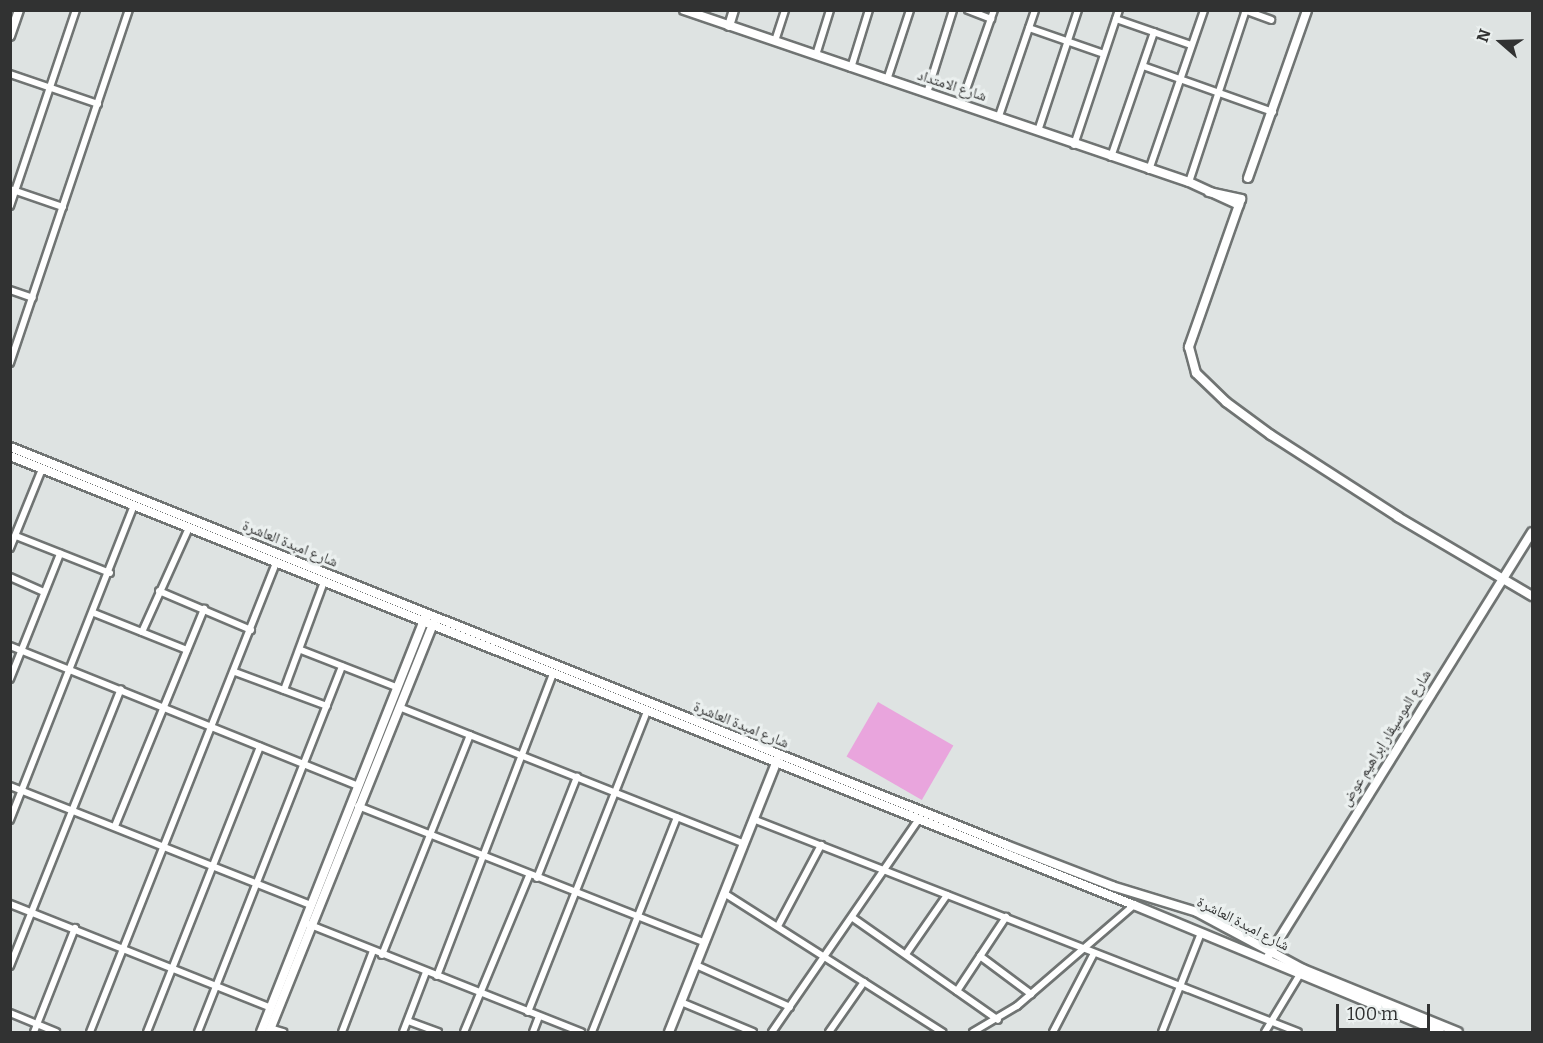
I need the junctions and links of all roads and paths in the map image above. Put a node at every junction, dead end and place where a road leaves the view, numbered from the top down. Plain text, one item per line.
1 (19, 10) edge
2 (76, 10) edge
3 (129, 10) edge
4 (684, 10) edge
5 (734, 10) edge
6 (785, 10) edge
7 (830, 10) edge
8 (869, 10) edge
9 (910, 10) edge
10 (953, 10) edge
11 (968, 10) edge
12 (994, 10) edge
13 (1035, 10) edge
14 (1078, 10) edge
15 (1119, 10) edge
16 (1204, 10) edge
17 (1307, 10) edge
18 (1245, 11) edge
19 (991, 19) junction
20 (1116, 19) junction
21 (1271, 20) dead end
22 (729, 26) junction
23 (1029, 28) junction
24 (1154, 32) junction
25 (10, 36) edge
26 (775, 41) junction
27 (1068, 42) junction
28 (1191, 45) junction
29 (1104, 54) junction
30 (816, 55) junction
31 (1143, 66) junction
32 (851, 68) junction
33 (10, 74) edge
34 (887, 80) junction
35 (1180, 80) junction
36 (51, 87) junction
37 (927, 93) junction
38 (1219, 93) junction
39 (98, 104) junction
40 (961, 104) junction
41 (1273, 112) junction
42 (999, 116) junction
43 (1038, 131) junction
44 (1074, 145) junction
45 (1110, 157) junction
46 (1149, 171) junction
47 (1248, 178) dead end
48 (1189, 182) junction
49 (13, 190) edge
50 (10, 206) edge
51 (63, 207) junction
52 (10, 290) edge
53 (33, 298) junction
54 (10, 363) edge
55 (10, 447) edge
56 (10, 456) edge
57 (42, 469) junction
58 (134, 506) junction
59 (189, 528) junction
60 (1533, 532) edge
61 (16, 536) junction
62 (10, 548) edge
63 (60, 554) junction
64 (276, 563) junction
65 (110, 573) junction
66 (10, 577) edge
67 (1504, 578) junction
68 (324, 582) junction
69 (159, 591) junction
70 (44, 592) junction
71 (1533, 596) edge
72 (204, 609) junction
73 (94, 613) junction
74 (429, 620) junction
75 (251, 630) junction
76 (142, 632) junction
77 (10, 646) edge
78 (22, 650) junction
79 (187, 650) junction
80 (301, 650) junction
81 (342, 666) junction
82 (71, 669) junction
83 (234, 672) junction
84 (553, 674) junction
85 (10, 679) edge
86 (396, 687) junction
87 (121, 689) junction
88 (284, 690) junction
89 (164, 706) junction
90 (327, 706) junction
91 (399, 706) junction
92 (647, 711) junction
93 (213, 727) junction
94 (470, 735) junction
95 (260, 747) junction
96 (522, 756) junction
97 (778, 759) junction
98 (304, 764) junction
99 (577, 777) junction
100 (10, 786) edge
101 (358, 786) junction
102 (22, 790) junction
103 (615, 792) junction
104 (358, 806) junction
105 (74, 810) junction
106 (677, 817) junction
107 (753, 819) junction
108 (919, 819) junction
109 (10, 820) edge
110 (115, 826) junction
111 (343, 834) junction
112 (431, 837) junction
113 (743, 843) junction
114 (821, 845) junction
115 (164, 847) junction
116 (483, 857) junction
117 (213, 867) junction
118 (885, 870) junction
119 (529, 876) junction
120 (537, 879) junction
121 (258, 885) junction
122 (723, 892) junction
123 (575, 894) junction
124 (947, 895) junction
125 (10, 904) edge
126 (310, 905) junction
127 (1134, 905) junction
128 (33, 912) junction
129 (1006, 917) junction
130 (637, 918) junction
131 (853, 918) junction
132 (307, 924) junction
133 (778, 926) junction
134 (75, 928) junction
135 (1201, 933) junction
136 (705, 943) junction
137 (123, 949) junction
138 (1082, 950) junction
139 (373, 951) junction
140 (906, 954) junction
141 (382, 955) junction
142 (1093, 955) junction
143 (826, 956) junction
144 (980, 956) junction
145 (1268, 957) junction
146 (696, 965) junction
147 (10, 966) edge
148 (173, 968) junction
149 (426, 972) junction
150 (1302, 972) junction
151 (437, 976) junction
152 (864, 982) junction
153 (217, 986) junction
154 (1180, 988) junction
155 (957, 991) junction
156 (1031, 994) junction
157 (481, 995) junction
158 (681, 1002) junction
159 (790, 1006) junction
160 (271, 1008) junction
161 (528, 1012) junction
162 (10, 1013) edge
163 (539, 1016) junction
164 (408, 1022) junction
165 (995, 1022) junction
166 (1271, 1023) junction
167 (37, 1024) junction
168 (269, 1030) edge
169 (34, 1032) edge
170 (56, 1032) edge
171 (90, 1032) edge
172 (147, 1032) edge
173 (198, 1032) edge
174 (261, 1032) edge
175 (283, 1032) edge
176 (342, 1032) edge
177 (403, 1032) edge
178 (438, 1032) edge
179 (465, 1032) edge
180 (533, 1032) edge
181 (581, 1032) edge
182 (592, 1032) edge
183 (669, 1032) edge
184 (753, 1032) edge
185 (772, 1032) edge
186 (829, 1032) edge
187 (942, 1032) edge
188 (973, 1032) edge
189 (988, 1032) edge
190 (1053, 1032) edge
191 (1162, 1032) edge
192 (1265, 1032) edge
193 (1298, 1032) edge
194 (1440, 1032) edge
195 (1458, 1032) edge

1 - 25 main road
2 - 36 street
3 - 39 street
4 - 22 main road, شارع الامتداد
5 - 22 main road
6 - 26 street
7 - 30 street
8 - 32 street
9 - 34 street
10 - 37 street
11 - 19 street
12 - 19 street
13 - 23 street
14 - 27 street
15 - 20 street
16 - 28 street
17 - 41 main road
18 - 21 street
18 - 38 street
19 - 40 street
20 - 24 street
20 - 29 street
22 - 26 main road, شارع الامتداد
23 - 27 street
23 - 42 street
24 - 28 street
24 - 31 street
26 - 30 main road, شارع الامتداد
27 - 29 street
27 - 43 street
28 - 35 street
29 - 44 street
30 - 32 main road, شارع الامتداد
31 - 35 street
31 - 45 street
32 - 34 main road, شارع الامتداد
33 - 36 street
34 - 37 main road, شارع الامتداد
35 - 38 street
35 - 46 street
36 - 39 street
36 - 49 street
37 - 40 main road, شارع الامتداد
38 - 41 street
38 - 48 street
39 - 51 street
40 - 42 main road, شارع الامتداد
41 - 47 main road
42 - 43 main road, شارع الامتداد
43 - 44 main road, شارع الامتداد
44 - 45 main road, شارع الامتداد
45 - 46 main road, شارع الامتداد
46 - 48 main road, شارع الامتداد
48 - 67 main road, شارع الامتداد
49 - 50 street
49 - 51 street
51 - 53 street
52 - 53 street
53 - 54 street
55 - 74 main road, شارع امبدة العاشرة
56 - 57 main road, شارع امبدة العاشرة
57 - 58 main road, شارع امبدة العاشرة
57 - 61 street
58 - 59 main road, شارع امبدة العاشرة
58 - 65 street
59 - 64 main road, شارع امبدة العاشرة
59 - 69 street
60 - 67 main road, شارع الموسيقار إبراهيم عوض
61 - 62 street
61 - 63 street
63 - 65 street
63 - 70 street
64 - 68 main road, شارع امبدة العاشرة
64 - 75 street
65 - 73 street
66 - 70 street
67 - 71 main road
67 - 145 main road, شارع الموسيقار إبراهيم عوض
68 - 74 main road, شارع امبدة العاشرة
68 - 80 street
69 - 72 street
69 - 76 street
70 - 78 street
72 - 75 street
72 - 79 street
73 - 76 street
73 - 82 street
74 - 84 main road, شارع امبدة العاشرة
74 - 86 main road
74 - 91 main road
74 - 97 main road, شارع امبدة العاشرة
75 - 83 street
76 - 79 street
77 - 78 street
78 - 82 street
78 - 85 street
79 - 89 street
80 - 81 street
80 - 88 street
81 - 86 street
81 - 90 street
82 - 87 street
82 - 102 street
83 - 88 street
83 - 93 street
84 - 92 main road, شارع امبدة العاشرة
84 - 96 street
86 - 101 main road
87 - 89 street
87 - 105 street
88 - 90 street
89 - 93 street
89 - 110 street
90 - 98 street
91 - 94 street
91 - 104 main road
92 - 97 main road, شارع امبدة العاشرة
92 - 103 street
93 - 95 street
93 - 115 street
94 - 96 street
94 - 112 street
95 - 98 street
95 - 117 street
96 - 99 street
96 - 116 street
97 - 107 main road
97 - 108 main road, شارع امبدة العاشرة
97 - 145 main road, شارع امبدة العاشرة
98 - 101 street
98 - 121 street
99 - 103 street
99 - 120 street
100 - 102 street
101 - 111 main road
102 - 105 street
102 - 109 street
103 - 106 street
103 - 123 street
104 - 111 main road
104 - 112 street
105 - 110 street
105 - 128 street
106 - 113 street
106 - 130 street
107 - 113 main road
107 - 114 street
108 - 118 street
108 - 127 main road, شارع امبدة العاشرة
110 - 115 street
111 - 126 main road
111 - 132 main road
112 - 116 street
112 - 141 street
113 - 122 main road
114 - 118 street
114 - 133 street
115 - 117 street
115 - 137 street
116 - 119 street
116 - 151 street
117 - 121 street
117 - 148 street
118 - 124 street
118 - 131 street
119 - 120 street
119 - 157 street
120 - 123 street
121 - 126 street
121 - 153 street
122 - 133 street
122 - 136 main road
123 - 130 street
123 - 161 street
124 - 129 street
124 - 140 street
125 - 128 street
126 - 132 main road
127 - 135 main road, شارع امبدة العاشرة
127 - 138 street
128 - 134 street
128 - 147 street
129 - 138 street
129 - 144 street
130 - 136 street
130 - 182 street
131 - 140 street
131 - 143 street
132 - 139 street
132 - 160 main road
132 - 168 main road
133 - 143 street
134 - 137 street
134 - 167 street
135 - 145 main road, شارع امبدة العاشرة
135 - 154 street
136 - 146 main road
137 - 148 street
137 - 171 street
138 - 142 street
138 - 156 street
139 - 141 street
139 - 176 street
140 - 155 street
141 - 149 street
142 - 154 street
142 - 190 street
143 - 152 street
143 - 159 street
144 - 155 street
144 - 156 street
145 - 150 main road, شارع امبدة العاشرة
146 - 158 main road
146 - 159 street
148 - 153 street
148 - 172 street
149 - 151 street
149 - 164 street
150 - 166 street
150 - 194 main road, شارع امبدة العاشرة
150 - 195 main road, شارع امبدة العاشرة
151 - 157 street
152 - 186 street
152 - 187 street
153 - 160 street
153 - 173 street
154 - 166 street
154 - 191 street
155 - 165 street
156 - 165 street
157 - 161 street
157 - 179 street
158 - 183 main road
158 - 184 street
159 - 185 street
160 - 174 main road
161 - 163 street
162 - 167 street
163 - 180 street
163 - 181 street
164 - 177 street
164 - 178 street
165 - 188 street
165 - 189 street
166 - 192 street
166 - 193 street
167 - 169 street
167 - 170 street
168 - 175 street

